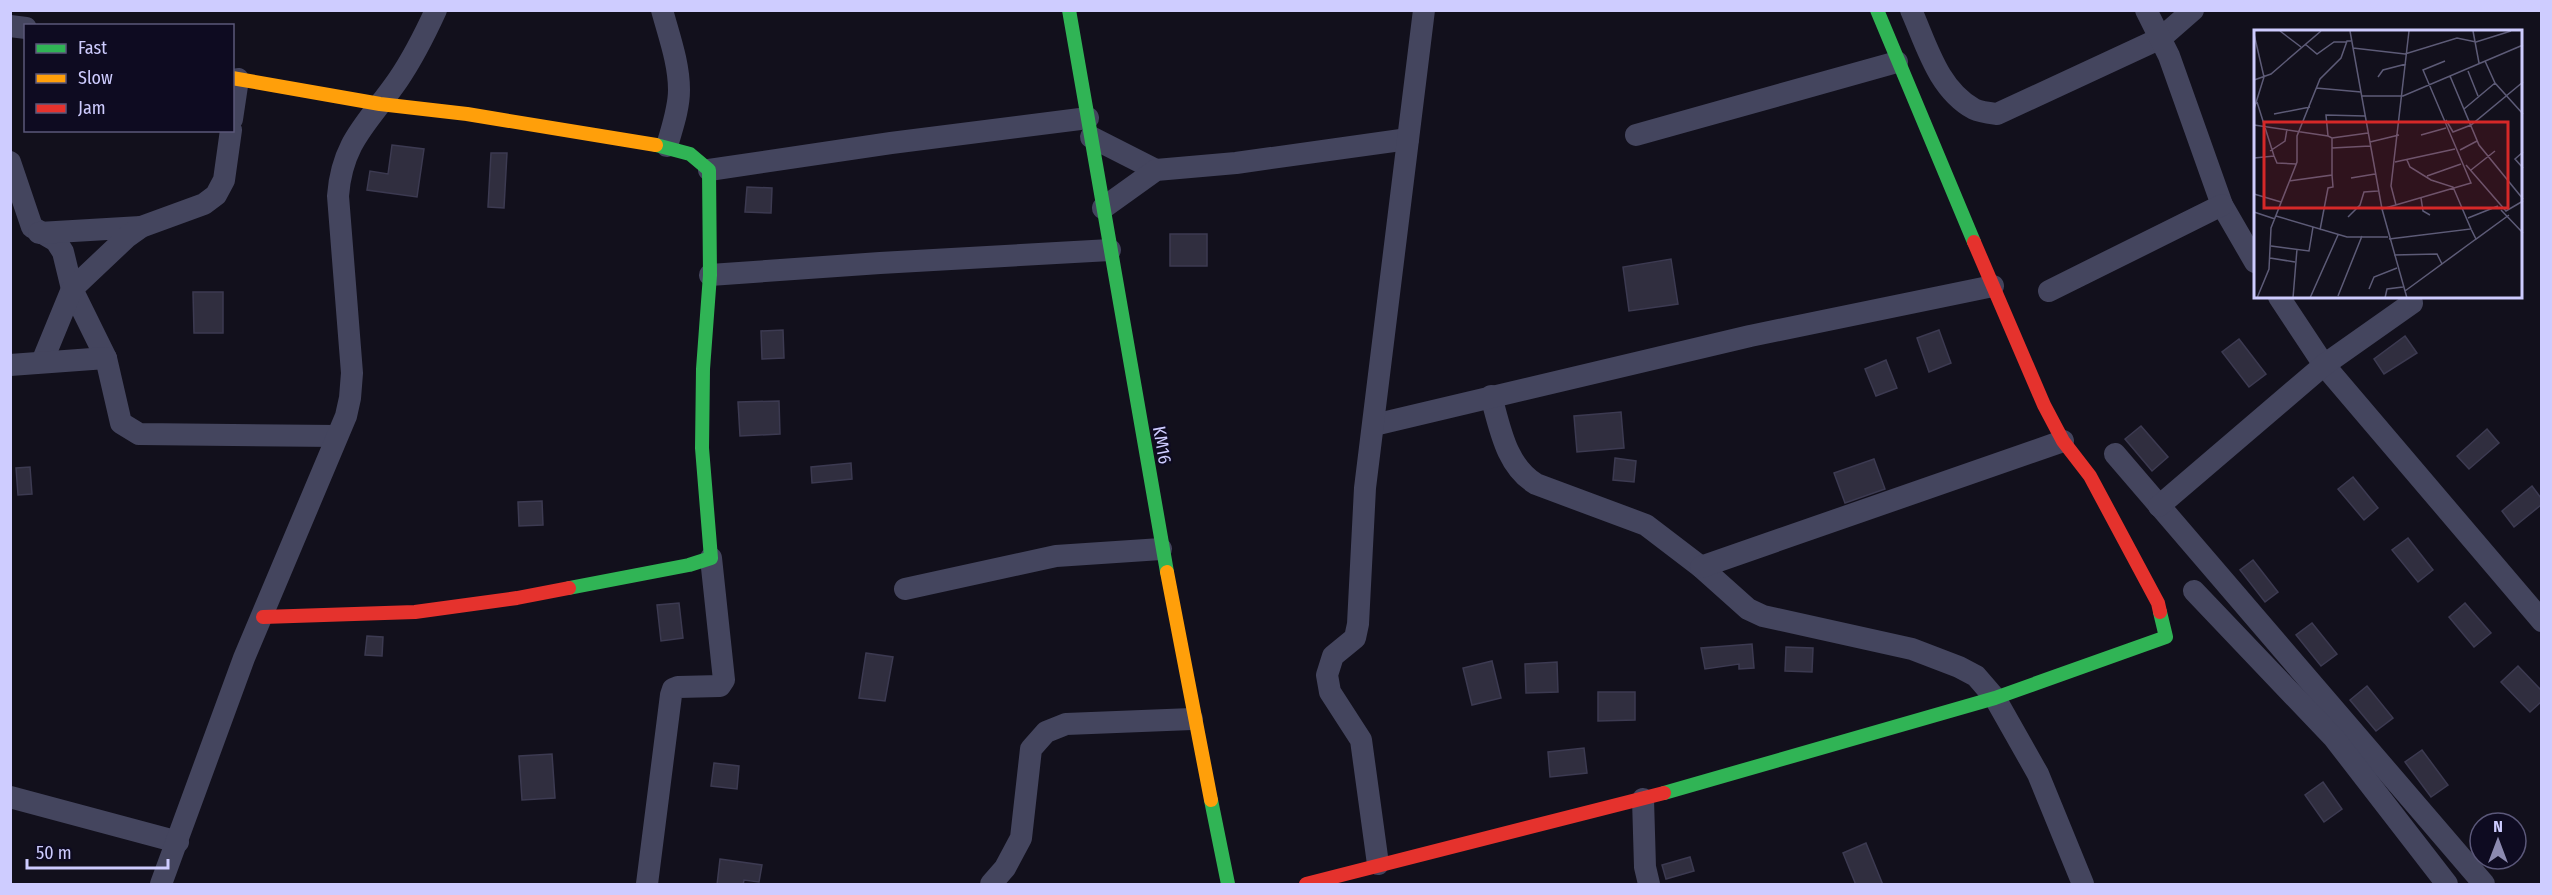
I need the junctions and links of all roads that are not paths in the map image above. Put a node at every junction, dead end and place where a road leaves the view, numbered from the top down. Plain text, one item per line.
1 (436, 10) edge
2 (663, 10) edge
3 (1069, 10) edge
4 (1424, 10) edge
5 (1877, 10) edge
6 (1911, 10) edge
7 (2146, 10) edge
8 (2193, 10) edge
9 (2161, 38) junction
10 (1897, 62) junction
11 (235, 79) edge
12 (380, 104) junction
13 (1089, 128) junction
14 (231, 132) edge
15 (1636, 135) dead end
16 (1408, 139) junction
17 (667, 146) junction
18 (10, 162) edge
19 (709, 170) junction
20 (1155, 170) junction
21 (2222, 205) junction
22 (1103, 208) junction
23 (141, 227) junction
24 (39, 233) junction
25 (1110, 250) junction
26 (2254, 260) edge
27 (710, 275) junction
28 (1993, 286) junction
29 (72, 289) junction
30 (2049, 291) dead end
31 (2280, 298) edge
32 (2412, 303) dead end
33 (106, 358) junction
34 (42, 362) junction
35 (2324, 364) junction
36 (10, 365) edge
37 (1491, 396) junction
38 (1374, 424) junction
39 (337, 436) junction
40 (2063, 441) junction
41 (2115, 454) dead end
42 (2159, 506) junction
43 (1161, 549) junction
44 (711, 558) junction
45 (1701, 567) junction
46 (905, 589) dead end
47 (2194, 591) dead end
48 (262, 617) junction
49 (2541, 621) edge
50 (1995, 698) junction
51 (1192, 719) junction
52 (10, 797) edge
53 (1643, 799) junction
54 (178, 842) junction
55 (1378, 864) junction
56 (2444, 884) edge
57 (161, 885) edge
58 (647, 885) edge
59 (992, 885) edge
60 (1228, 885) edge
61 (1306, 885) edge
62 (1649, 885) edge
63 (2083, 885) edge
64 (2484, 885) edge

1 - 12 street
2 - 17 street
3 - 13 street, KM16
4 - 16 street
5 - 10 street
6 - 9 street
7 - 9 street
8 - 9 street
9 - 21 street
10 - 15 street
10 - 28 street
11 - 12 street
12 - 17 street
12 - 39 street
13 - 19 street
13 - 20 street
13 - 22 street, KM16
14 - 23 street
16 - 20 street
16 - 38 street
17 - 19 street
18 - 24 street
19 - 27 street
20 - 22 street
21 - 26 street
21 - 30 street
22 - 25 street, KM16
23 - 24 street
23 - 29 street
24 - 29 street
25 - 27 street
25 - 43 street, KM16
27 - 44 street
28 - 37 street
28 - 40 street
29 - 33 street
29 - 34 street
31 - 35 street
32 - 35 street
33 - 34 street
33 - 39 street
34 - 36 street
35 - 42 street
35 - 49 street
37 - 38 street
37 - 45 street
38 - 55 street
39 - 48 street
40 - 45 street
40 - 50 street
41 - 42 street
42 - 64 street
43 - 46 street
43 - 51 street, KM16
44 - 48 street
44 - 58 street
45 - 50 street
47 - 56 street
48 - 54 street
50 - 53 street
50 - 63 street
51 - 59 street
51 - 60 street, KM16
52 - 54 street
53 - 55 street
53 - 62 street
54 - 57 street
55 - 61 street

